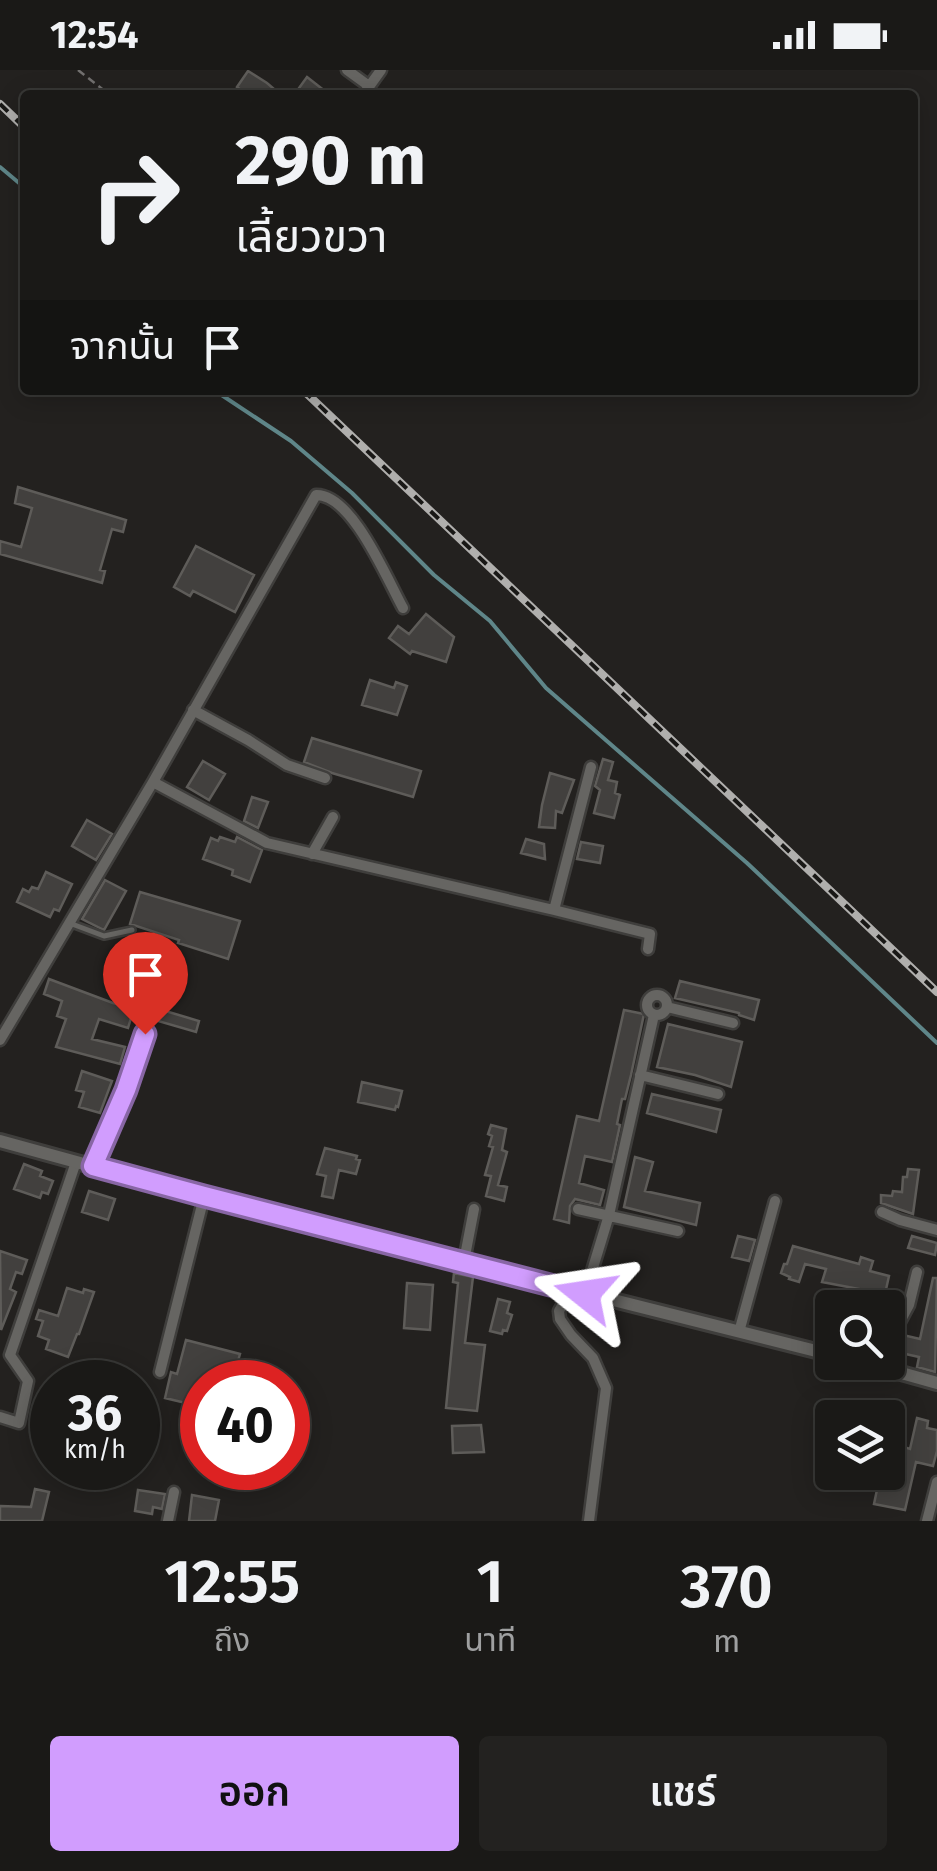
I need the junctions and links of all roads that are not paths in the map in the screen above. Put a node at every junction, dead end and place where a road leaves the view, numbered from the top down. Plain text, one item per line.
1 (348, 70) edge
2 (381, 70) edge
3 (366, 90) edge
4 (403, 608) dead end
5 (193, 710) junction
6 (592, 767) dead end
7 (325, 778) dead end
8 (153, 782) junction
9 (333, 817) dead end
10 (312, 854) junction
11 (554, 910) junction
12 (70, 922) junction
13 (132, 930) dead end
14 (648, 949) dead end
15 (666, 1007) junction
16 (654, 1014) junction
17 (733, 1023) dead end
18 (145, 1034) dead end
19 (0, 1040) edge
20 (640, 1075) junction
21 (718, 1094) dead end
22 (0, 1140) edge
23 (76, 1162) junction
24 (93, 1166) junction
25 (204, 1196) junction
26 (775, 1201) dead end
27 (578, 1209) dead end
28 (474, 1210) dead end
29 (882, 1212) dead end
30 (609, 1216) junction
31 (937, 1230) edge
32 (678, 1232) dead end
33 (464, 1261) junction
34 (917, 1272) dead end
35 (571, 1290) junction
36 (585, 1294) junction
37 (905, 1314) edge
38 (739, 1332) junction
39 (815, 1351) edge
40 (160, 1372) dead end
41 (905, 1374) edge
42 (937, 1383) edge
43 (0, 1417) edge
44 (937, 1482) edge
45 (174, 1492) dead end
46 (168, 1521) edge
47 (588, 1521) edge
48 (927, 1521) edge

1 - 3 street
2 - 3 street
4 - 5 street
5 - 7 street
5 - 8 street
6 - 11 street
8 - 10 street
8 - 12 street
9 - 10 street
10 - 11 street
11 - 14 street
12 - 13 lane
12 - 19 street
15 - 16 street
15 - 16 street
15 - 17 street
16 - 20 street
18 - 24 street
20 - 21 street
20 - 30 street
22 - 23 street
23 - 24 street
23 - 43 street
24 - 25 street
25 - 33 street
25 - 40 street
26 - 38 street
27 - 30 street
28 - 33 street
29 - 31 street
30 - 32 street
30 - 36 street
33 - 35 street
34 - 37 street
35 - 36 street
35 - 47 street
36 - 38 street
38 - 39 street
41 - 42 street
44 - 48 street
45 - 46 street

